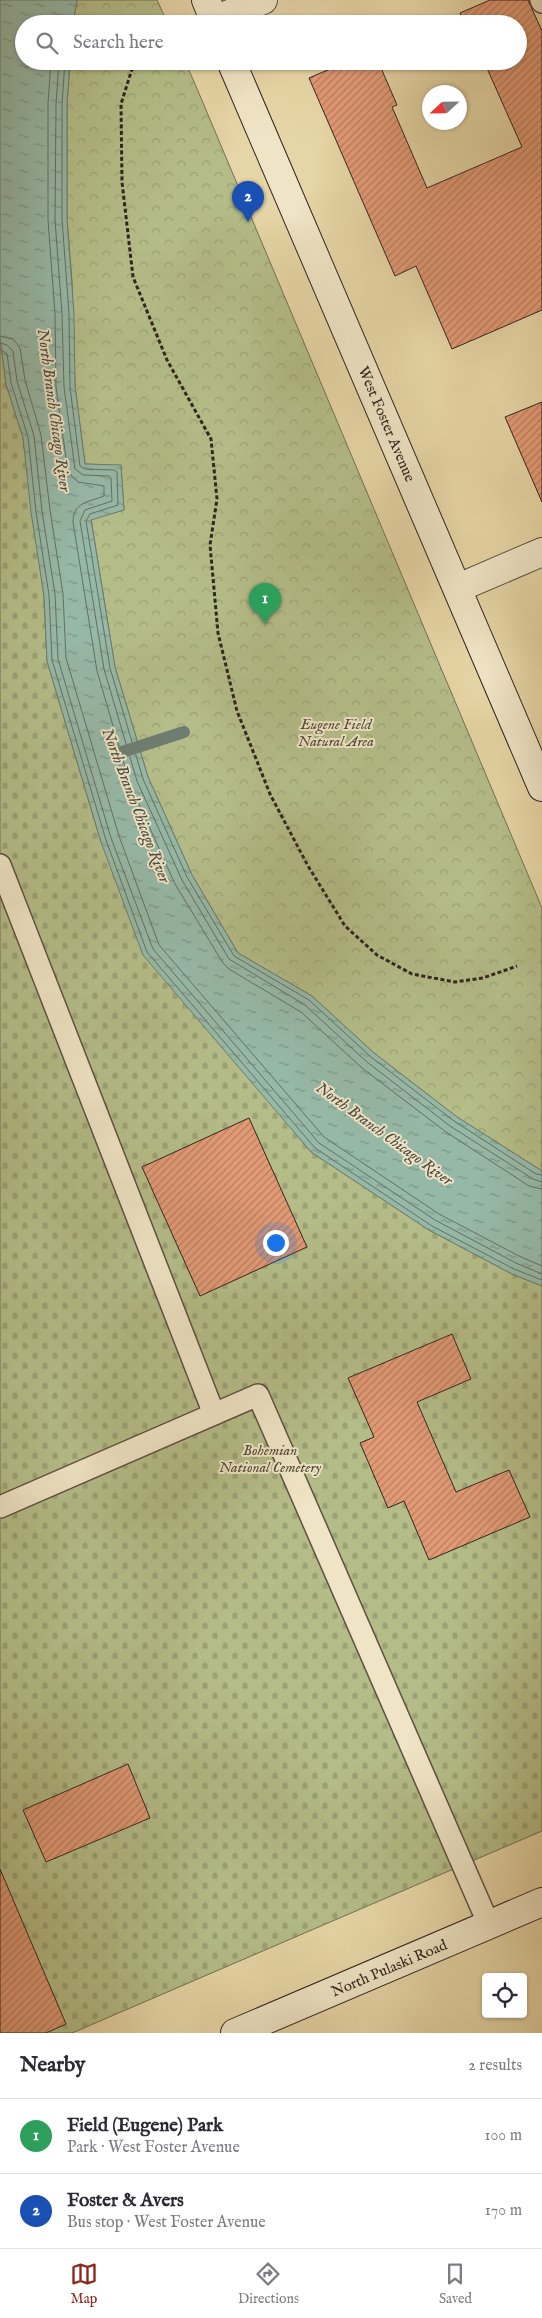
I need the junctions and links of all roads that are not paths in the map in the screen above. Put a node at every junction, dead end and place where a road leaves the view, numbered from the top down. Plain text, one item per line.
1 (263, 0) edge
2 (212, 15) edge
3 (235, 70) edge
4 (542, 552) edge
5 (458, 588) junction
6 (542, 787) edge
7 (0, 865) edge
8 (214, 1414) junction
9 (0, 1507) edge
10 (542, 1902) edge
11 (489, 1925) junction
12 (235, 2033) edge

1 - 2 main road
3 - 5 main road, West Foster Avenue
4 - 5 main road
5 - 6 main road, West Foster Avenue
7 - 8 lane
8 - 9 lane
8 - 11 lane
10 - 11 main road, North Pulaski Road
11 - 12 main road, North Pulaski Road

